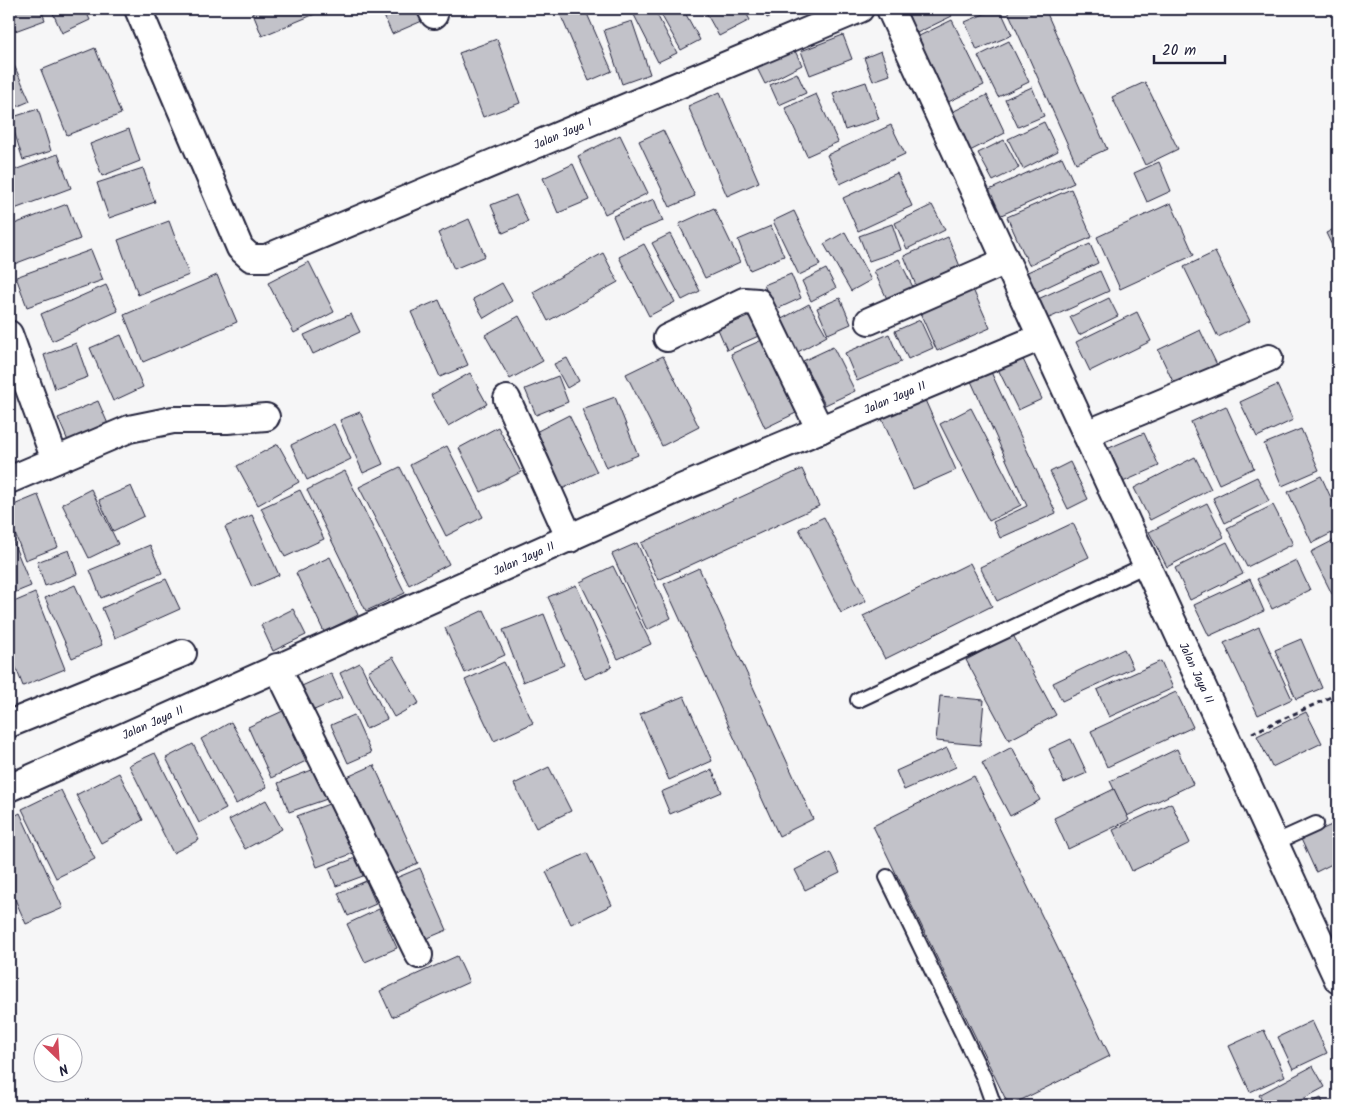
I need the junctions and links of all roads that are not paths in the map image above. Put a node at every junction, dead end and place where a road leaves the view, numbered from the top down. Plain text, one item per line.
1 (138, 9) edge
2 (860, 9) edge
3 (890, 9) edge
4 (1006, 261) junction
5 (869, 321) dead end
6 (9, 334) edge
7 (1041, 337) junction
8 (667, 338) dead end
9 (1269, 358) dead end
10 (507, 399) dead end
11 (266, 417) dead end
12 (820, 430) junction
13 (1086, 434) junction
14 (55, 460) junction
15 (9, 480) edge
16 (570, 539) junction
17 (1146, 565) junction
18 (183, 653) dead end
19 (277, 668) junction
20 (858, 700) dead end
21 (9, 724) edge
22 (9, 788) edge
23 (1316, 824) dead end
24 (1274, 843) junction
25 (888, 877) dead end
26 (419, 955) dead end
27 (1338, 980) edge
28 (994, 1106) edge

1 - 2 street, Jalan Jaya I
3 - 4 street, Jalan Jaya II
4 - 5 street
4 - 7 street, Jalan Jaya II
6 - 14 street
7 - 12 street, Jalan Jaya II
7 - 13 street, Jalan Jaya II
8 - 12 street
9 - 13 street
10 - 16 street
11 - 14 street
12 - 16 street, Jalan Jaya II
13 - 17 street, Jalan Jaya II
14 - 15 street
16 - 19 street, Jalan Jaya II
17 - 20 lane
17 - 24 street, Jalan Jaya II
18 - 21 street
19 - 22 street, Jalan Jaya II
19 - 26 street
23 - 24 lane
24 - 27 street, Jalan Jaya II
25 - 28 lane

